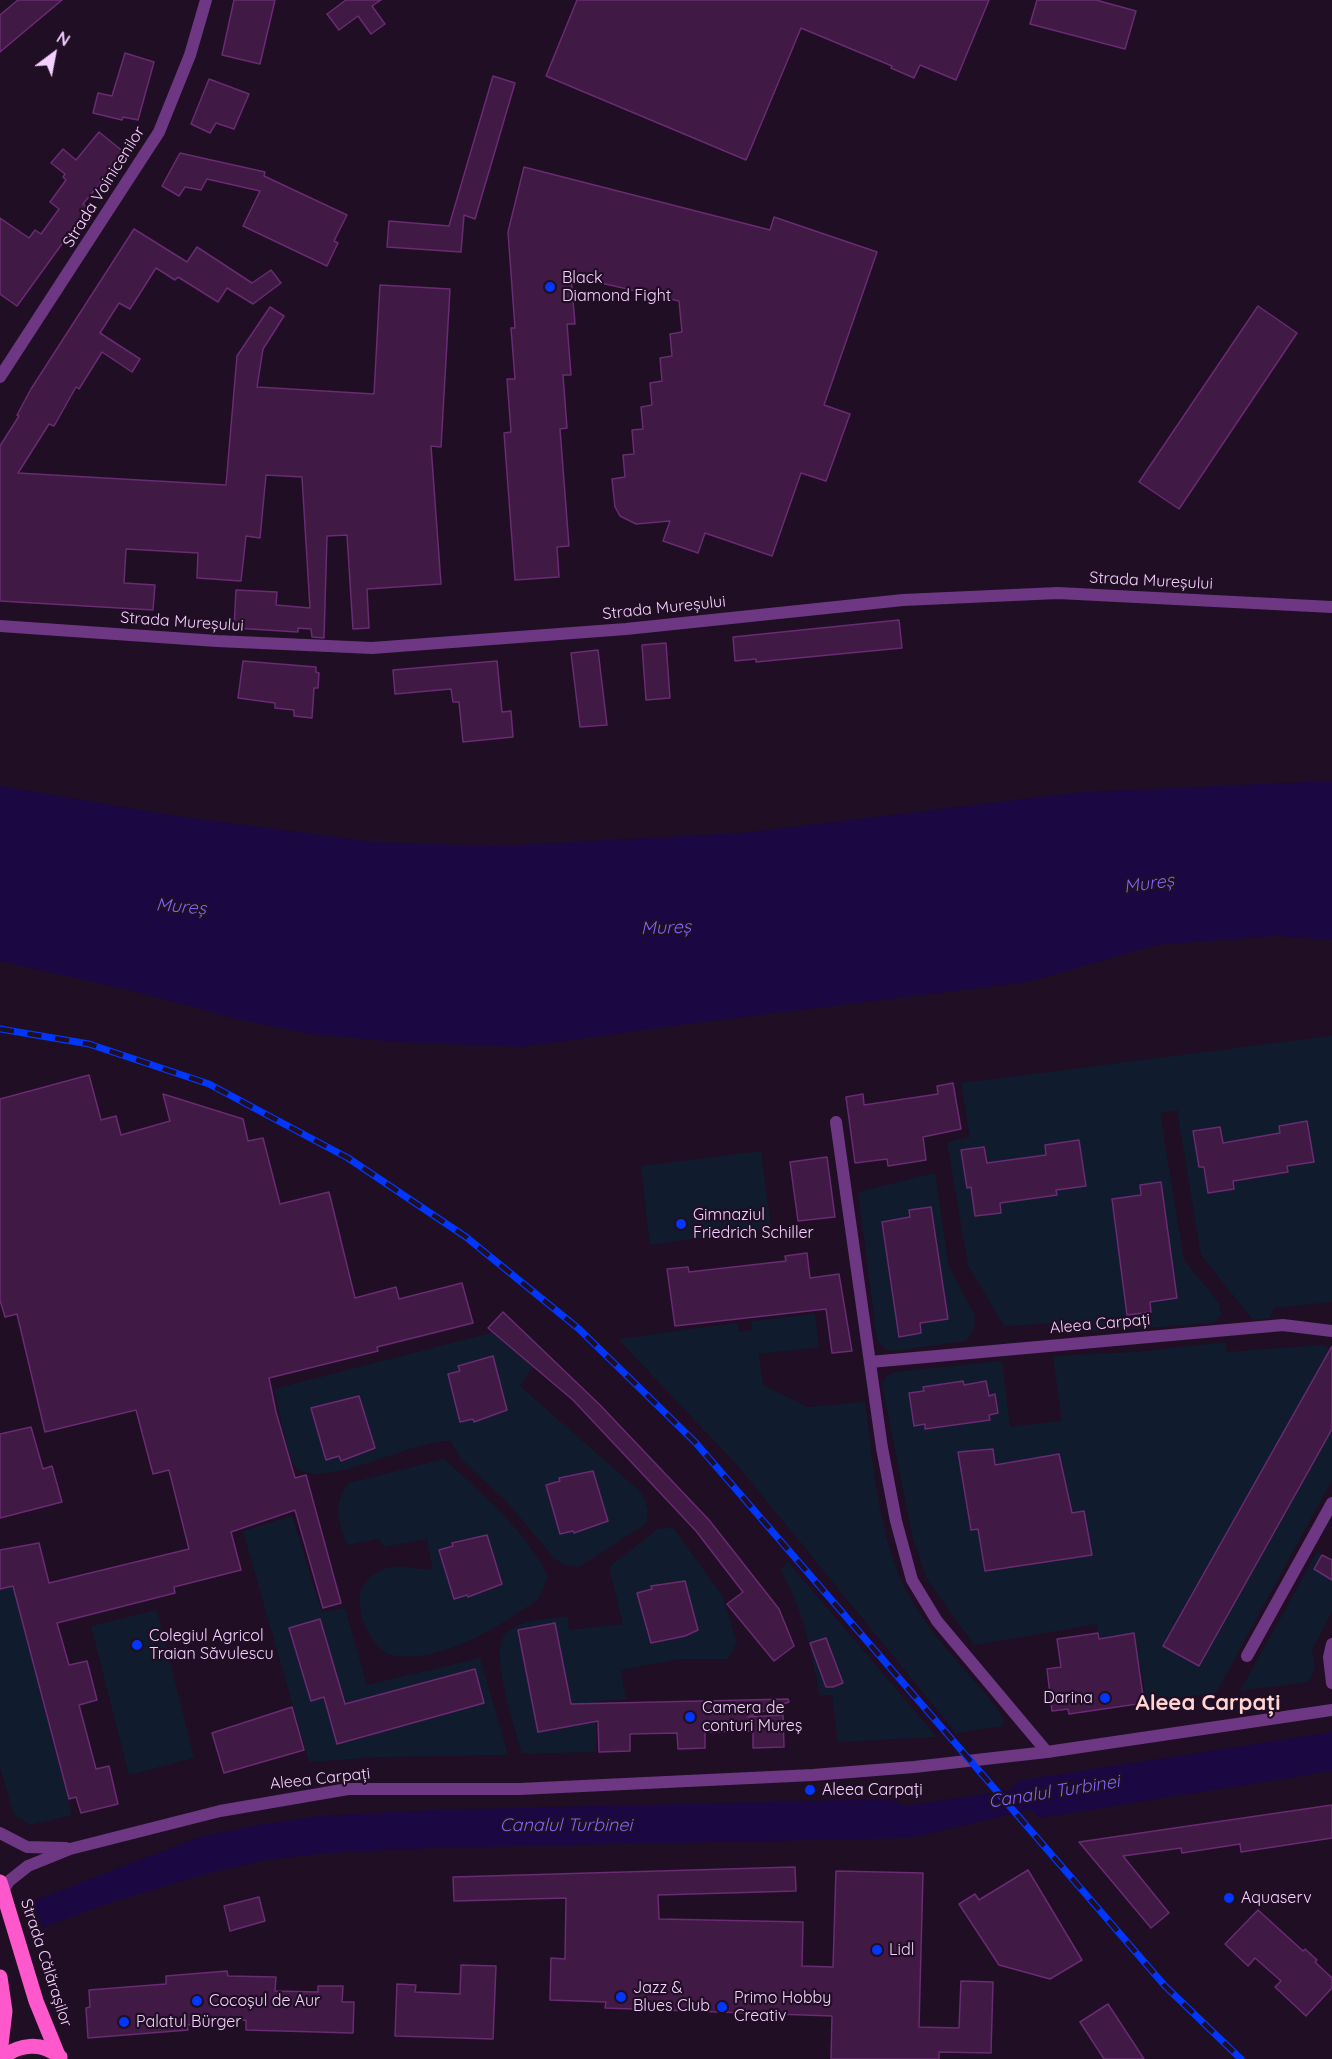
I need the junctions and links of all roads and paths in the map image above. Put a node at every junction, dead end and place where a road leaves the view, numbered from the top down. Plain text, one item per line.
1 (206, 0) edge
2 (0, 377) edge
3 (1332, 607) edge
4 (0, 626) edge
5 (836, 1122) dead end
6 (1332, 1331) edge
7 (870, 1362) junction
8 (1332, 1503) edge
9 (1332, 1644) edge
10 (1247, 1656) dead end
11 (1332, 1683) edge
12 (1332, 1710) edge
13 (1047, 1752) junction
14 (0, 1833) edge
15 (70, 1849) junction
16 (3, 1890) edge
17 (0, 1977) edge
18 (0, 2053) edge
19 (60, 2057) edge
20 (0, 2059) edge

1 - 2 street, Strada Voinicenilor
3 - 4 street, Strada Mureșului
5 - 7 street
6 - 7 street, Aleea Carpați
7 - 13 street
8 - 10 street
9 - 11 street
12 - 13 street, Aleea Carpați
13 - 15 street, Aleea Carpați
14 - 15 street, Aleea Carpați
15 - 16 street, Aleea Carpați
16 - 19 main road, Strada Călărașilor
17 - 18 main road
19 - 20 main road

